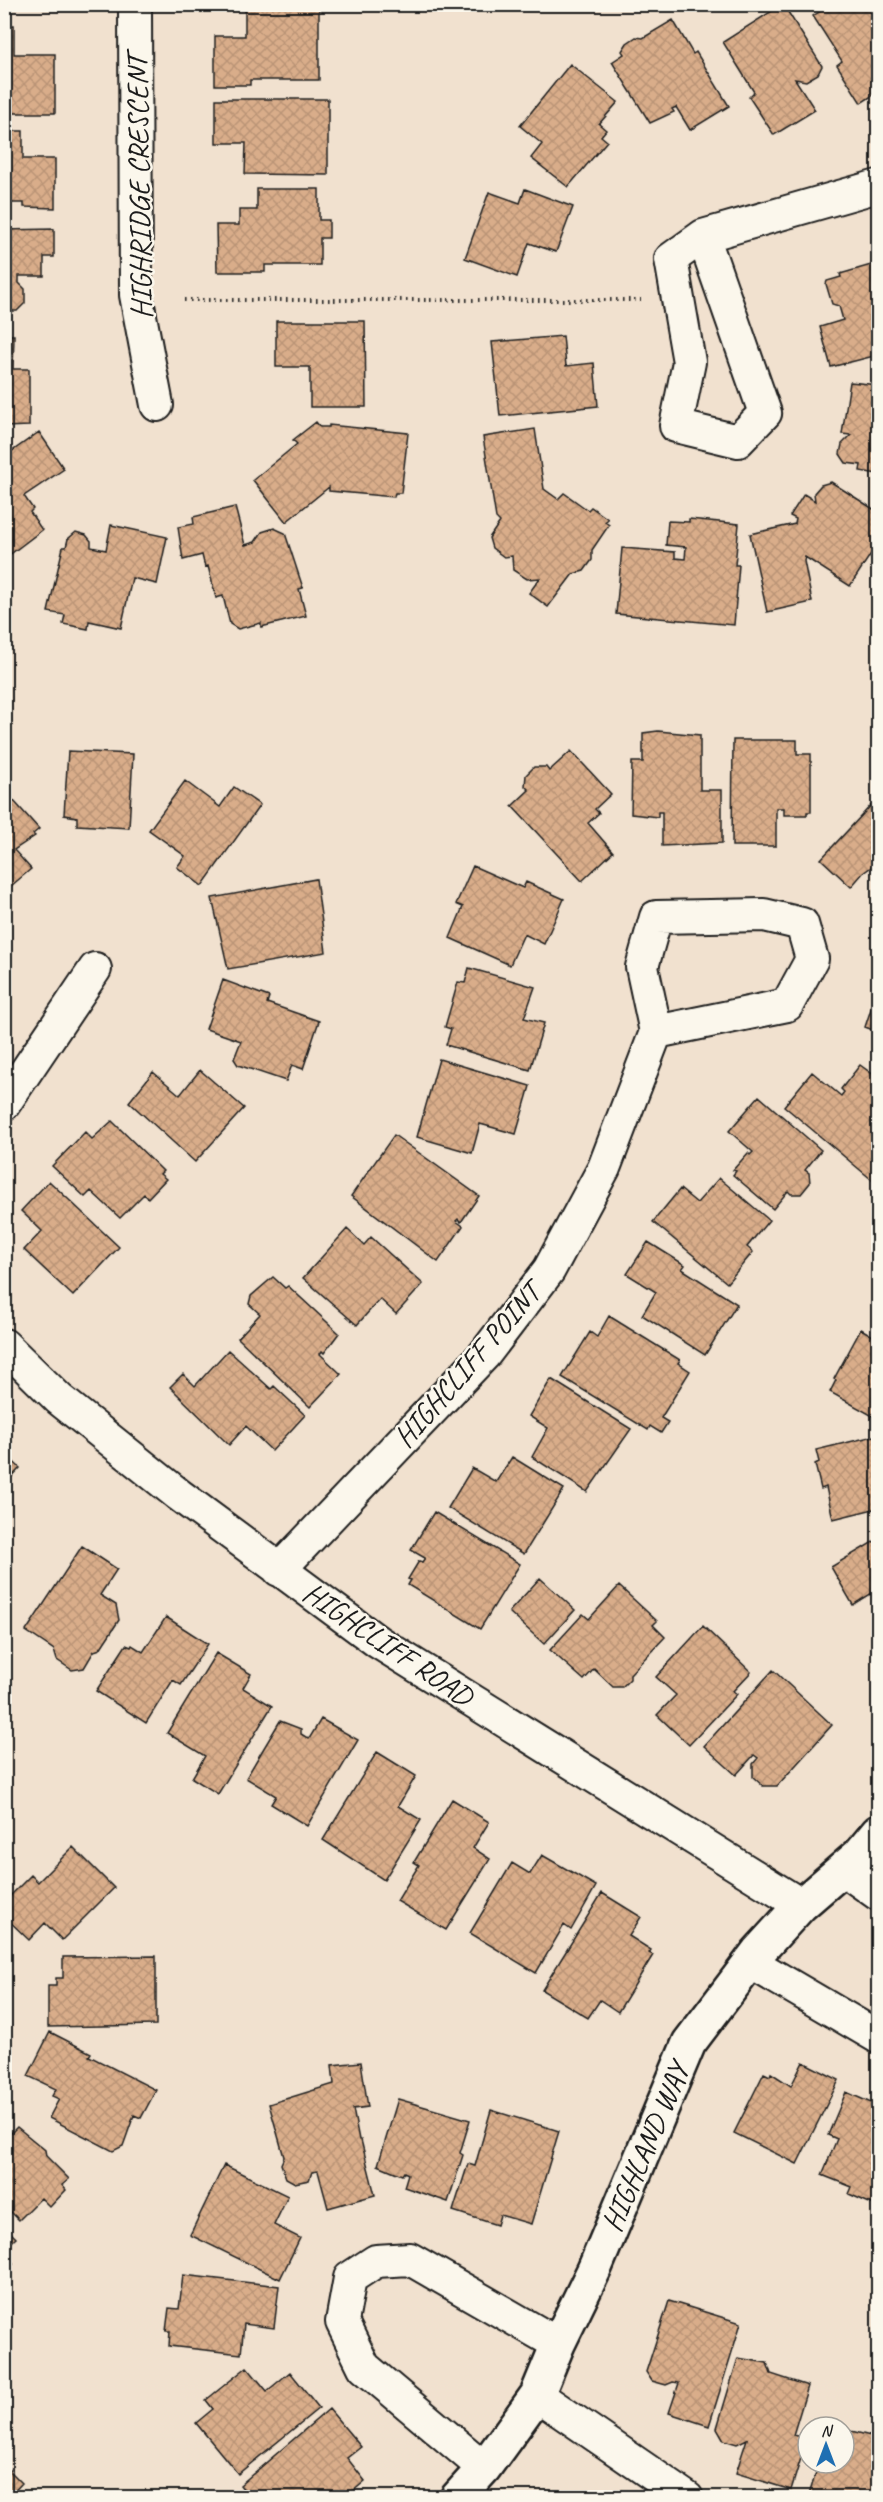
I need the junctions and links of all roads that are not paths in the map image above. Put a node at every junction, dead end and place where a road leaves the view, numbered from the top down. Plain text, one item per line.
1 (135, 4) edge
2 (879, 186) edge
3 (703, 236) junction
4 (157, 405) dead end
5 (95, 969) dead end
6 (656, 1032) junction
7 (4, 1104) edge
8 (4, 1344) edge
9 (279, 1570) junction
10 (879, 1832) edge
11 (843, 1869) junction
12 (879, 1894) edge
13 (801, 1905) junction
14 (750, 1962) junction
15 (879, 2037) edge
16 (558, 2344) junction
17 (537, 2395) junction
18 (484, 2468) junction
19 (457, 2498) edge
20 (687, 2498) edge

1 - 4 street, HIGHRIDGE CRESCENT
2 - 3 street
3 - 3 street
5 - 7 street
6 - 6 street
6 - 9 street, HIGHCLIFF POINT
8 - 9 street, HIGHCLIFF ROAD
9 - 13 street, HIGHCLIFF ROAD
10 - 11 street, HIGHLAND WAY
11 - 12 street
11 - 13 street, HIGHLAND WAY
13 - 14 street, HIGHLAND WAY
14 - 15 street
14 - 16 street, HIGHLAND WAY
16 - 17 street, HIGHLAND WAY
16 - 18 street
17 - 18 street, HIGHLAND WAY
17 - 20 street
18 - 19 street, HIGHLAND WAY

